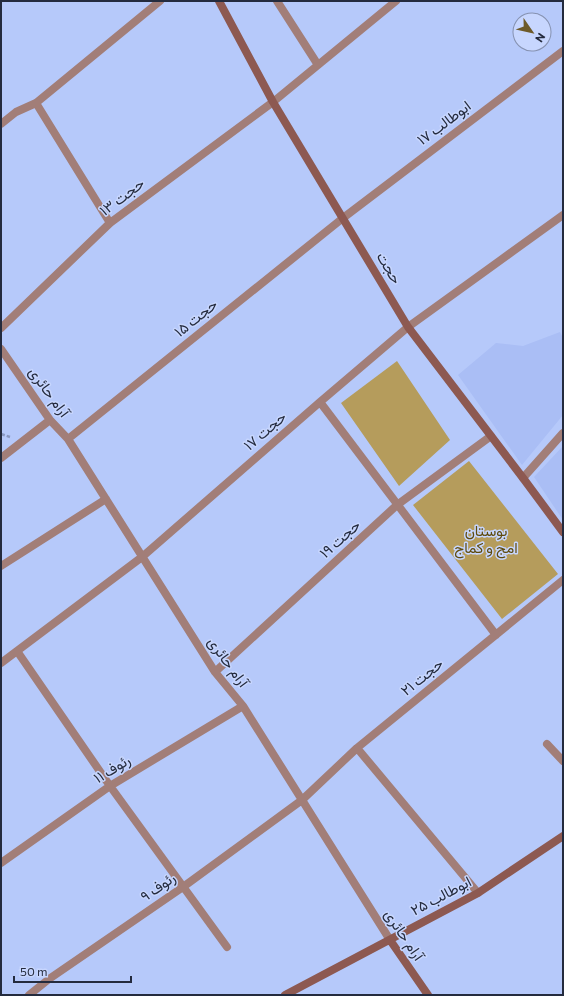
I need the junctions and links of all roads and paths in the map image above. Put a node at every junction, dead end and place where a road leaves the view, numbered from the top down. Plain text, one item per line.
1 (160, 1) edge
2 (219, 1) edge
3 (277, 1) edge
4 (396, 1) edge
5 (563, 51) edge
6 (318, 65) junction
7 (272, 102) junction
8 (36, 103) junction
9 (1, 124) edge
10 (563, 215) edge
11 (342, 218) junction
12 (110, 223) junction
13 (408, 327) junction
14 (1, 328) edge
15 (1, 349) edge
16 (320, 402) junction
17 (50, 420) junction
18 (563, 433) edge
19 (491, 436) junction
20 (68, 440) junction
21 (1, 458) edge
22 (523, 478) junction
23 (106, 499) junction
24 (397, 505) junction
25 (563, 532) edge
26 (142, 557) junction
27 (1, 566) edge
28 (563, 580) edge
29 (496, 635) junction
30 (17, 651) junction
31 (1, 662) edge
32 (215, 672) junction
33 (243, 706) junction
34 (547, 744) dead end
35 (357, 748) junction
36 (563, 761) edge
37 (110, 786) junction
38 (302, 800) junction
39 (563, 836) edge
40 (1, 863) edge
41 (183, 887) junction
42 (478, 893) junction
43 (390, 940) junction
44 (227, 947) dead end
45 (29, 995) edge
46 (285, 995) edge
47 (428, 995) edge

1 - 8 street
2 - 7 street, حجت
3 - 6 street
4 - 6 street, حجت ۱۳
5 - 11 street, ابوطالب ۱۷
6 - 7 street, حجت ۱۳
7 - 11 street, حجت
7 - 12 street, حجت ۱۳
8 - 9 street
8 - 12 street
10 - 13 street, حجت ۱۷
11 - 13 street, حجت
11 - 20 street, حجت ۱۵
12 - 14 street, حجت ۱۳
13 - 16 street, حجت ۱۷
13 - 19 street, حجت
15 - 17 street, آرام حائری
16 - 24 street
16 - 26 street, حجت ۱۷
17 - 20 street, آرام حائری
17 - 21 street
18 - 22 street
19 - 22 street, حجت
19 - 24 street, حجت ۱۹
20 - 23 street, آرام حائری
22 - 25 street, حجت
23 - 26 street, آرام حائری
23 - 27 street
24 - 29 street
24 - 32 street, حجت ۱۹
26 - 30 street, حجت ۱۷
26 - 32 street, آرام حائری
28 - 29 street, حجت ۲۱
29 - 35 street, حجت ۲۱
30 - 31 street, حجت ۱۷
30 - 37 street
32 - 33 street, آرام حائری
33 - 37 street, رئوف ۱۱
33 - 38 street, آرام حائری
34 - 36 street
35 - 38 street, حجت ۲۱
35 - 42 street
37 - 40 street, رئوف ۱۱
37 - 41 street
38 - 41 street, رئوف ۹
38 - 43 street, آرام حائری
39 - 42 street, ابوطالب ۲۵
41 - 44 street
41 - 45 street, رئوف ۹
42 - 43 street, ابوطالب ۲۵
43 - 46 street, ابوطالب ۲۵
43 - 47 street, آرام حائری

